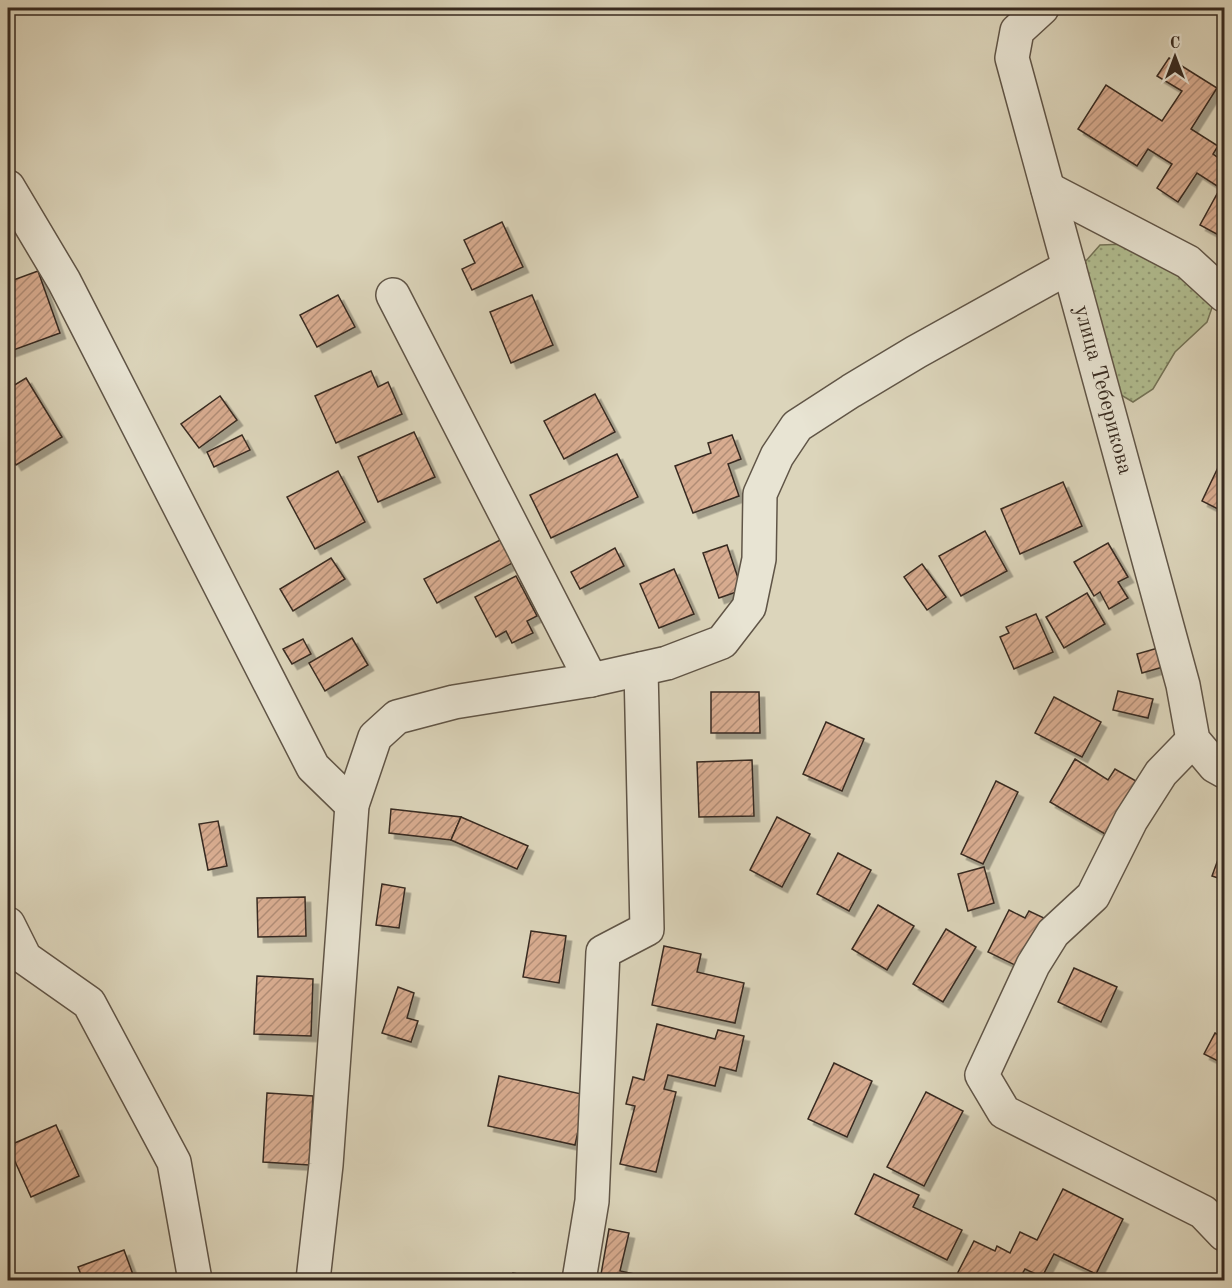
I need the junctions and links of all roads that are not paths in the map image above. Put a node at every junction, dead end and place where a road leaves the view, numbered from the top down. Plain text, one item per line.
1 (1042, 8) edge
2 (8, 187) edge
3 (1048, 189) junction
4 (1069, 267) junction
5 (393, 296) dead end
6 (1224, 296) edge
7 (641, 669) junction
8 (591, 680) junction
9 (1193, 740) junction
10 (1224, 771) edge
11 (352, 806) junction
12 (8, 924) edge
13 (1224, 1234) edge
14 (195, 1281) edge
15 (313, 1281) edge
16 (579, 1281) edge

1 - 3 street, улица Теберикова
2 - 11 street
3 - 4 street, улица Теберикова
3 - 6 street
4 - 7 street
4 - 9 street, улица Теберикова
5 - 8 street
7 - 8 street
7 - 16 street
8 - 11 street
9 - 10 street, улица Теберикова
9 - 13 street
11 - 15 street
12 - 14 street

